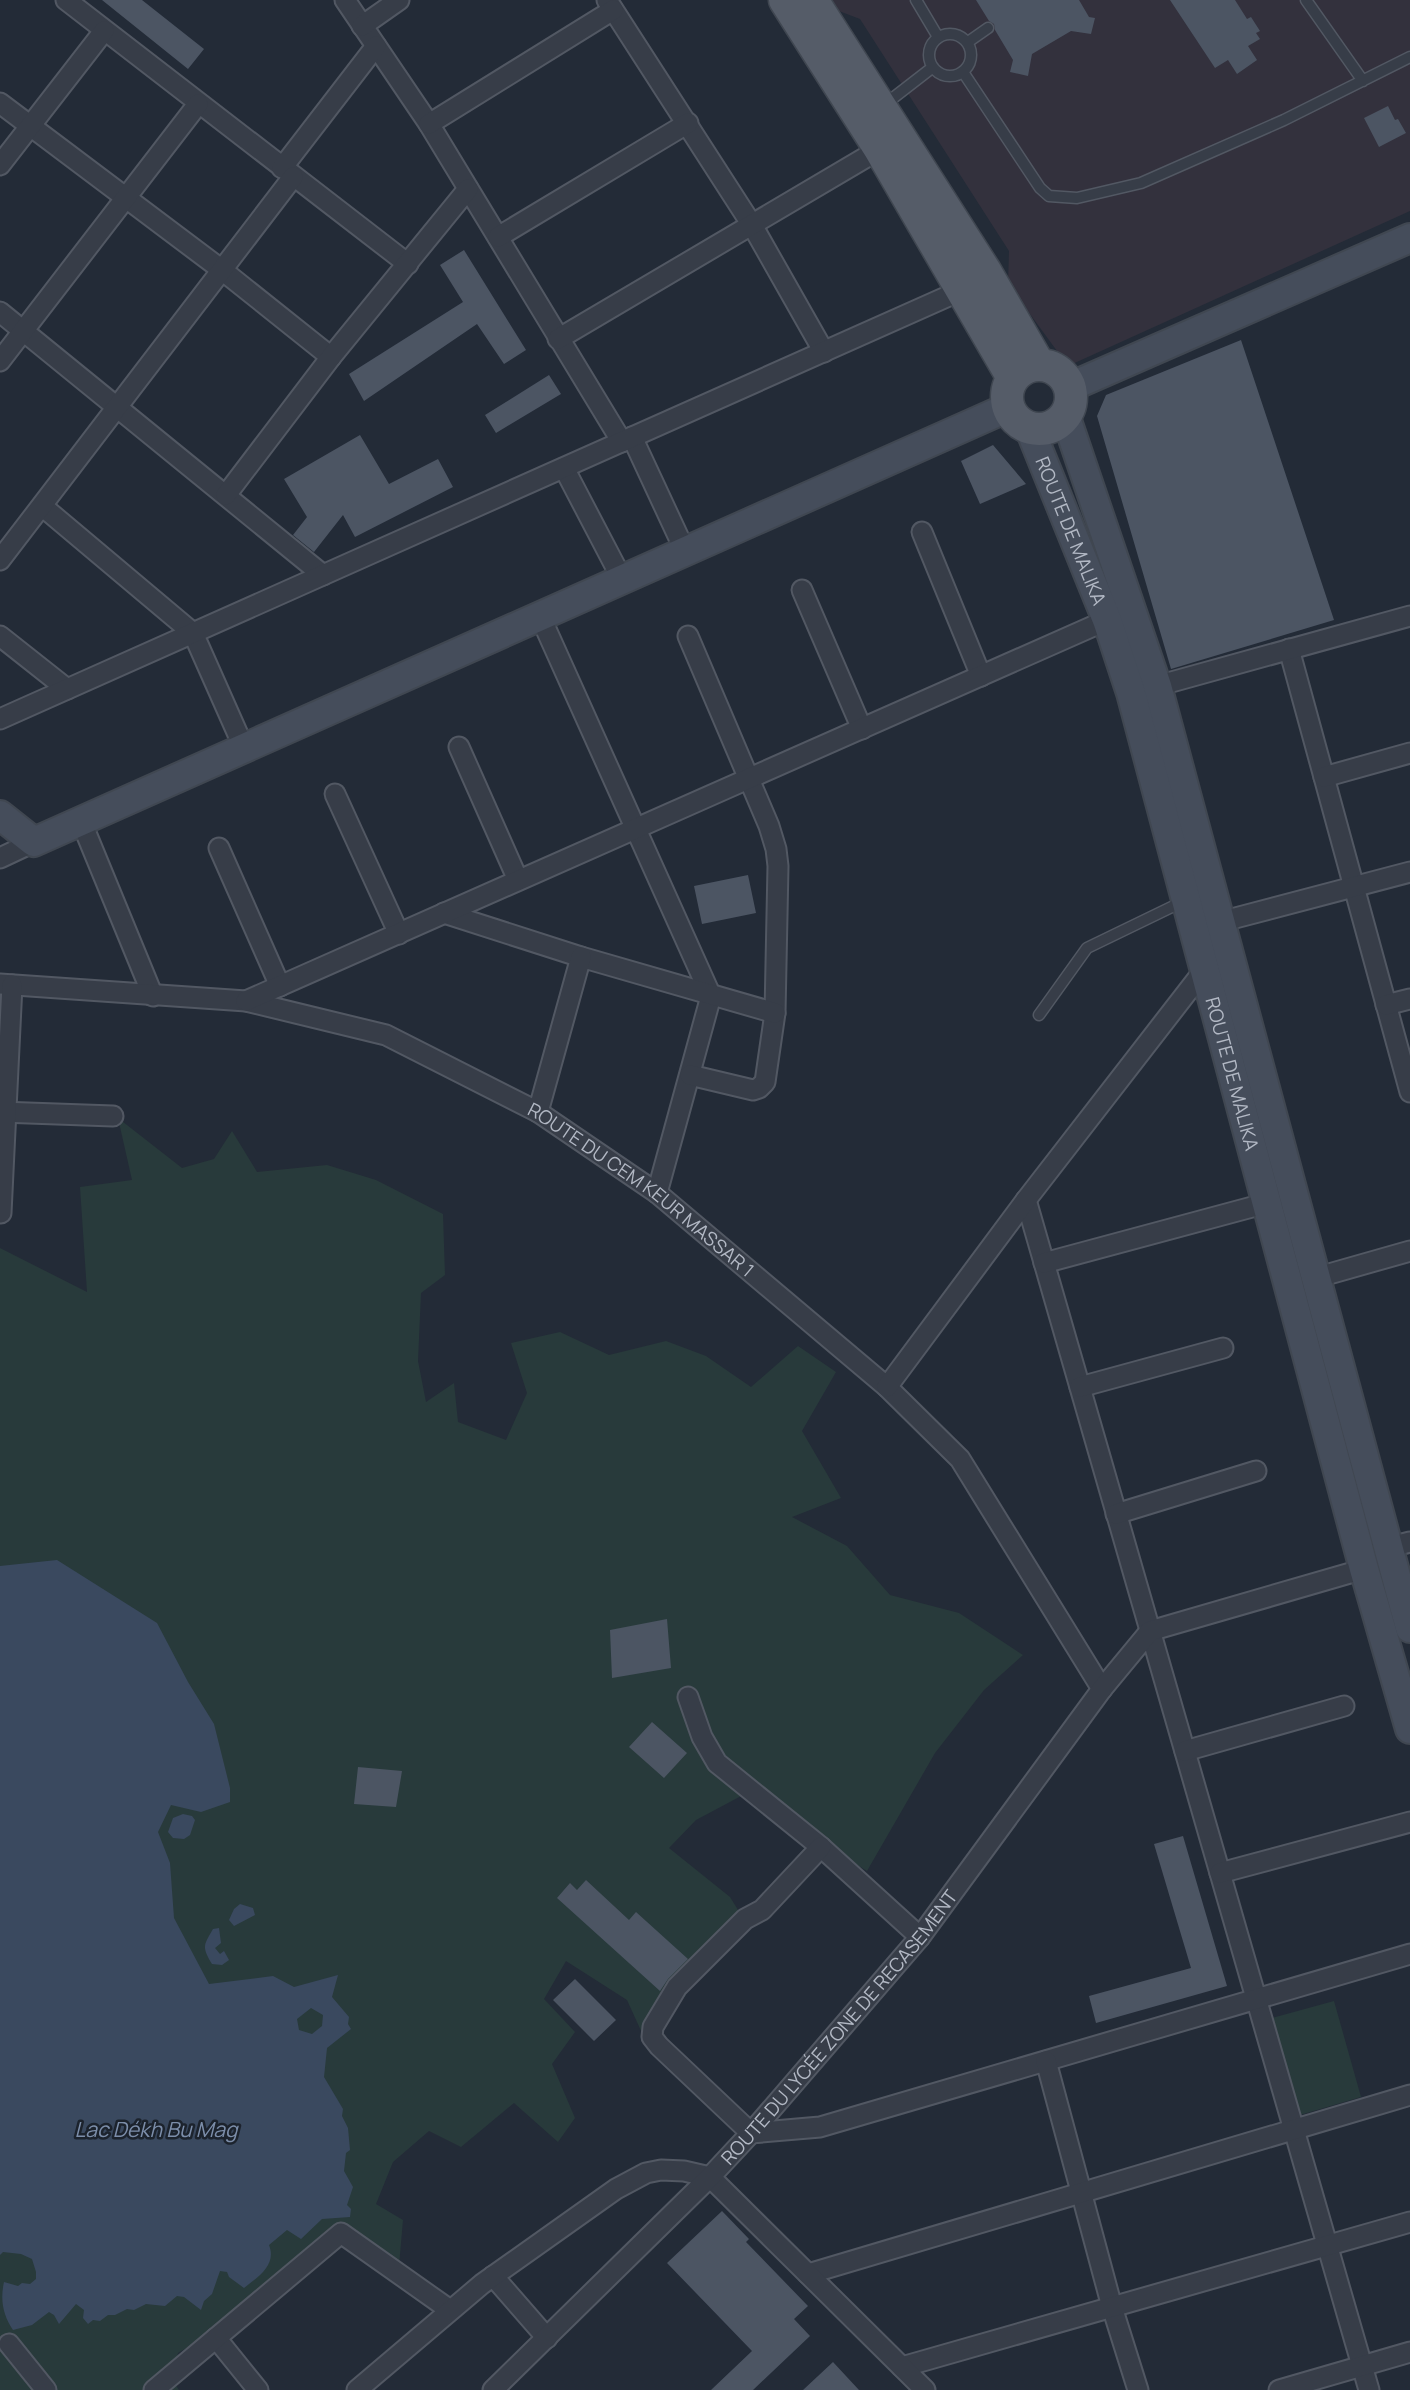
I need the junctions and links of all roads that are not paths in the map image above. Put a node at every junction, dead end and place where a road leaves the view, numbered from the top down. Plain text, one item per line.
1 (66, 0) edge
2 (345, 0) edge
3 (399, 0) edge
4 (785, 0) edge
5 (813, 0) edge
6 (916, 0) edge
7 (1306, 0) edge
8 (610, 5) edge
9 (362, 26) junction
10 (988, 28) dead end
11 (104, 31) junction
12 (938, 37) junction
13 (968, 42) junction
14 (376, 46) junction
15 (1410, 57) edge
16 (933, 67) junction
17 (963, 72) junction
18 (1363, 81) junction
19 (0, 103) edge
20 (198, 104) junction
21 (882, 106) junction
22 (688, 123) junction
23 (429, 124) junction
24 (30, 127) junction
25 (880, 149) junction
26 (0, 165) edge
27 (287, 172) junction
28 (468, 190) junction
29 (125, 198) junction
30 (752, 225) junction
31 (498, 237) junction
32 (1410, 238) edge
33 (408, 264) junction
34 (222, 270) junction
35 (962, 290) junction
36 (0, 312) edge
37 (23, 331) junction
38 (558, 339) junction
39 (824, 352) junction
40 (331, 357) junction
41 (0, 361) edge
42 (1023, 394) junction
43 (1067, 401) junction
44 (116, 407) junction
45 (627, 439) junction
46 (564, 468) junction
47 (226, 495) junction
48 (42, 506) junction
49 (922, 532) dead end
50 (685, 551) junction
51 (0, 561) edge
52 (323, 575) junction
53 (622, 579) junction
54 (802, 590) dead end
55 (540, 616) junction
56 (1107, 620) junction
57 (1409, 620) edge
58 (193, 633) junction
59 (0, 636) edge
60 (688, 636) dead end
61 (1289, 649) junction
62 (981, 676) junction
63 (1157, 686) junction
64 (67, 689) junction
65 (0, 719) edge
66 (862, 729) junction
67 (460, 747) dead end
68 (244, 748) junction
69 (1410, 753) edge
70 (1324, 777) junction
71 (749, 778) junction
72 (335, 794) dead end
73 (0, 815) edge
74 (80, 821) junction
75 (636, 828) junction
76 (34, 842) junction
77 (219, 848) dead end
78 (0, 858) edge
79 (1410, 872) edge
80 (518, 880) junction
81 (1354, 887) junction
82 (1186, 900) junction
83 (444, 913) junction
84 (1220, 922) junction
85 (399, 934) junction
86 (581, 957) junction
87 (1205, 969) junction
88 (6, 985) edge
89 (280, 986) junction
90 (153, 996) junction
91 (711, 996) junction
92 (1410, 999) edge
93 (246, 1001) junction
94 (1386, 1005) junction
95 (775, 1013) junction
96 (1039, 1015) dead end
97 (690, 1075) junction
98 (1410, 1092) edge
99 (3, 1112) edge
100 (538, 1112) junction
101 (113, 1116) dead end
102 (657, 1192) junction
103 (1026, 1200) junction
104 (1267, 1203) junction
105 (1, 1213) edge
106 (1410, 1251) edge
107 (1044, 1264) junction
108 (1315, 1278) junction
109 (1223, 1348) dead end
110 (887, 1387) junction
111 (1080, 1387) junction
112 (1256, 1471) dead end
113 (1116, 1514) junction
114 (1399, 1545) edge
115 (1364, 1569) junction
116 (1410, 1628) edge
117 (1150, 1631) junction
118 (1102, 1689) junction
119 (688, 1697) dead end
120 (1343, 1706) dead end
121 (1410, 1729) edge
122 (1185, 1751) junction
123 (1410, 1822) edge
124 (821, 1847) junction
125 (1220, 1873) junction
126 (920, 1937) junction
127 (1410, 1954) edge
128 (1256, 1999) junction
129 (1046, 2061) junction
130 (1410, 2095) edge
131 (1294, 2129) junction
132 (751, 2133) junction
133 (710, 2177) junction
134 (1081, 2192) junction
135 (1410, 2222) edge
136 (1327, 2245) junction
137 (808, 2274) junction
138 (493, 2276) junction
139 (1112, 2307) junction
140 (450, 2310) junction
141 (547, 2337) junction
142 (216, 2338) junction
143 (9, 2344) dead end
144 (1410, 2352) edge
145 (1362, 2366) junction
146 (902, 2367) junction
147 (46, 2390) edge
148 (154, 2390) edge
149 (258, 2390) edge
150 (357, 2390) edge
151 (493, 2390) edge
152 (925, 2390) edge
153 (1138, 2390) edge
154 (1279, 2390) edge
155 (1368, 2390) edge

1 - 11 street
2 - 9 street
3 - 9 street
4 - 25 main road, ROUTE DE MALIKA
5 - 21 main road, ROUTE DE MALIKA
6 - 12 lane
7 - 18 lane
8 - 22 street
8 - 23 street
9 - 14 street
10 - 13 lane
11 - 20 street
11 - 24 street
12 - 13 lane
12 - 16 lane
13 - 17 lane
14 - 23 street
14 - 27 street
15 - 18 lane
16 - 17 lane
16 - 21 lane
17 - 18 lane
19 - 24 street
20 - 27 street
20 - 29 street
21 - 42 main road, ROUTE DE MALIKA
22 - 30 street
22 - 31 street
23 - 28 street
24 - 26 street
24 - 29 street
25 - 30 street
25 - 35 main road, ROUTE DE MALIKA
27 - 33 street
27 - 34 street
28 - 31 street
28 - 33 street
29 - 34 street
29 - 37 street
30 - 38 street
30 - 39 street
31 - 38 street
32 - 43 main road
33 - 40 street
34 - 40 street
34 - 44 street
35 - 39 street
35 - 42 main road, ROUTE DE MALIKA
36 - 37 street
37 - 41 street
37 - 44 street
38 - 45 street
39 - 45 street
40 - 47 street
42 - 43 main road
42 - 43 main road
42 - 50 main road
42 - 56 main road, ROUTE DE MALIKA
43 - 63 main road, ROUTE DE MALIKA
44 - 47 street
44 - 48 street
45 - 46 street
45 - 50 street
46 - 52 street
46 - 53 street
47 - 52 street
48 - 51 street
48 - 58 street
49 - 62 street
50 - 53 main road
52 - 58 street
53 - 55 main road
54 - 66 street
55 - 68 main road
55 - 75 street
56 - 62 street
56 - 82 main road, ROUTE DE MALIKA
57 - 61 street
58 - 64 street
58 - 68 street
59 - 64 street
60 - 71 street
61 - 63 street
61 - 70 street
62 - 66 street
63 - 84 main road, ROUTE DE MALIKA
64 - 65 street
66 - 71 street
67 - 80 street
68 - 74 main road
69 - 70 street
70 - 81 street
71 - 75 street
71 - 95 street
72 - 85 street
73 - 76 main road
74 - 76 main road
74 - 90 street
75 - 80 street
75 - 91 street
76 - 78 street
77 - 89 street
79 - 81 street
80 - 83 street
81 - 84 street
81 - 94 street
82 - 87 main road, ROUTE DE MALIKA
82 - 96 lane
83 - 85 street
83 - 86 street
84 - 108 main road, ROUTE DE MALIKA
85 - 89 street
86 - 91 street
86 - 100 street
87 - 103 street
87 - 104 main road, ROUTE DE MALIKA
88 - 90 street, ROUTE DU CEM KEUR MASSAR 1
88 - 99 street
89 - 93 street
90 - 93 street, ROUTE DU CEM KEUR MASSAR 1
91 - 95 street
91 - 97 street
92 - 94 street
93 - 100 street, ROUTE DU CEM KEUR MASSAR 1
94 - 98 street
95 - 97 street
97 - 102 street
99 - 101 street
99 - 105 street
100 - 102 street, ROUTE DU CEM KEUR MASSAR 1
102 - 110 street, ROUTE DU CEM KEUR MASSAR 1
103 - 107 street
103 - 110 street
104 - 107 street
104 - 115 main road, ROUTE DE MALIKA
106 - 108 street
107 - 111 street
108 - 114 main road, ROUTE DE MALIKA
109 - 111 street
110 - 118 street, ROUTE DU CEM KEUR MASSAR 1
111 - 113 street
112 - 113 street
113 - 117 street
114 - 116 main road, ROUTE DE MALIKA
115 - 117 street
115 - 121 main road, ROUTE DE MALIKA
117 - 118 street, ROUTE DU LYCÉE ZONE DE RECASEMENT
117 - 122 street
118 - 126 street, ROUTE DU LYCÉE ZONE DE RECASEMENT
119 - 124 street
120 - 122 street
122 - 125 street
123 - 125 street
124 - 126 street
124 - 132 street
125 - 128 street
126 - 132 street, ROUTE DU LYCÉE ZONE DE RECASEMENT
127 - 128 street
128 - 129 street
128 - 131 street
129 - 132 street
129 - 134 street
130 - 131 street
131 - 134 street
131 - 136 street
132 - 133 street, ROUTE DU LYCÉE ZONE DE RECASEMENT
133 - 137 street
133 - 138 street
133 - 141 street, ROUTE DU LYCÉE ZONE DE RECASEMENT
134 - 137 street
134 - 139 street
135 - 136 street
136 - 139 street
136 - 145 street
137 - 146 street
138 - 140 street
138 - 141 street
139 - 146 street
139 - 153 street
140 - 142 street
140 - 150 street
141 - 151 street, ROUTE DU LYCÉE ZONE DE RECASEMENT
142 - 148 street
142 - 149 street
143 - 147 street
144 - 145 street
145 - 154 street
145 - 155 street
146 - 152 street

